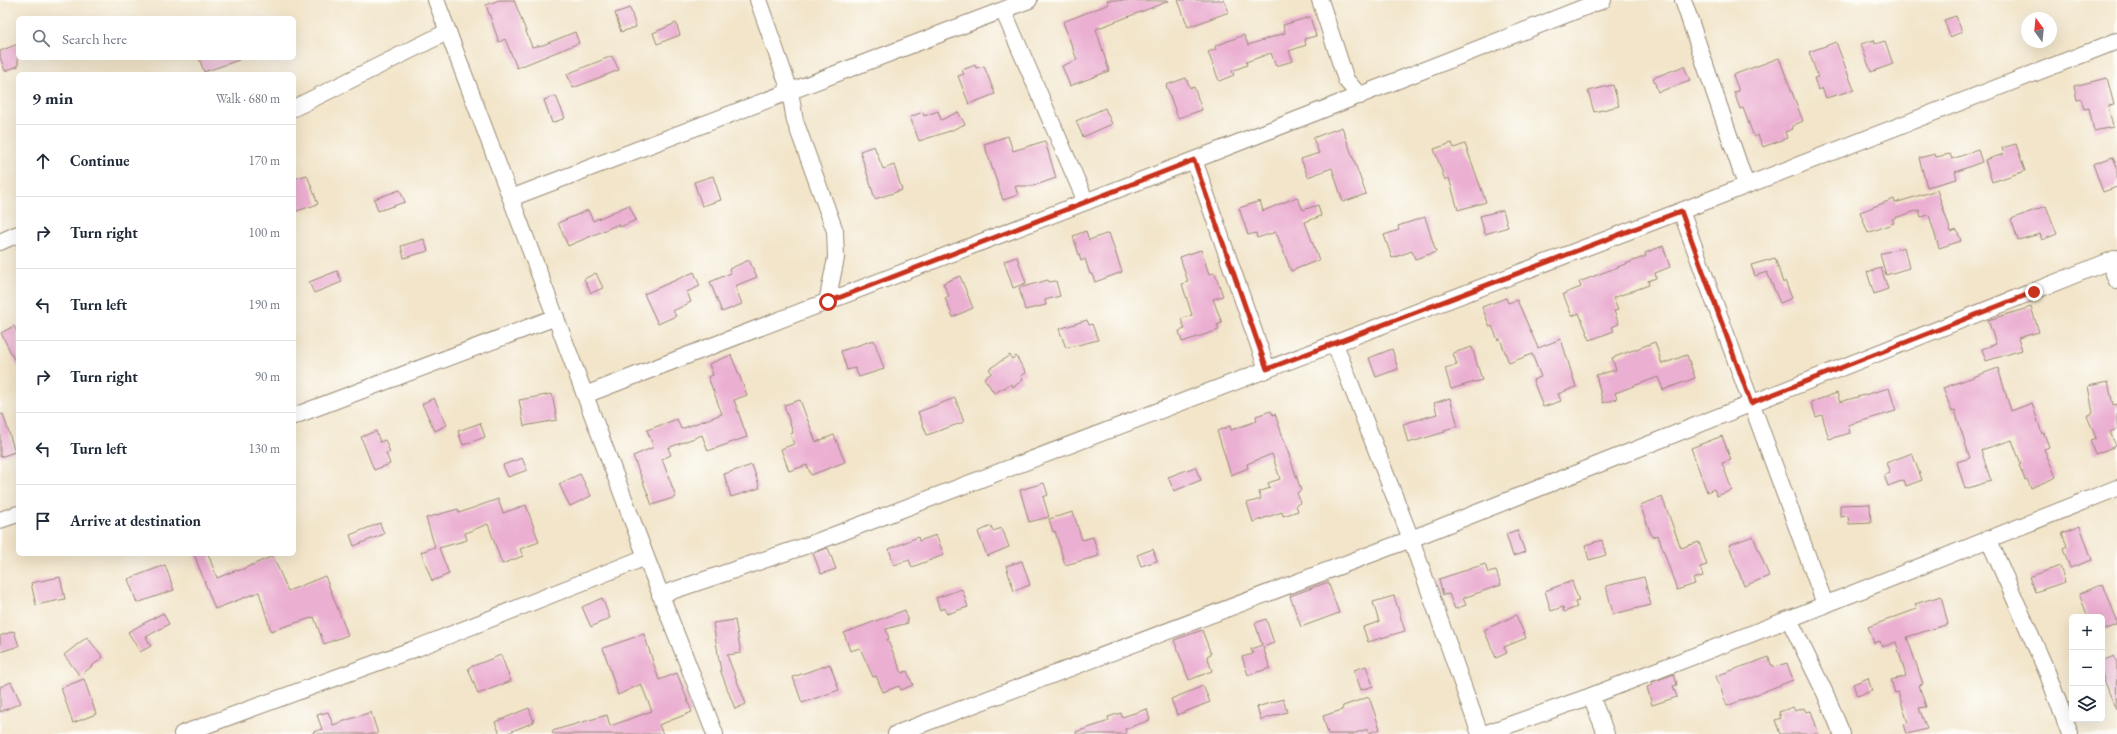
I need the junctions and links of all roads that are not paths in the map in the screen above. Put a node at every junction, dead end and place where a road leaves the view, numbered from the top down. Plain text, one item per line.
1 (758, 0) edge
2 (1320, 0) edge
3 (1603, 0) edge
4 (1683, 0) edge
5 (439, 1) edge
6 (1021, 1) edge
7 (1003, 10) junction
8 (447, 32) junction
9 (2117, 41) edge
10 (790, 91) junction
11 (1360, 96) junction
12 (296, 107) edge
13 (1194, 160) junction
14 (1746, 185) junction
15 (511, 198) junction
16 (1086, 202) junction
17 (1681, 211) junction
18 (16, 235) edge
19 (0, 242) edge
20 (2113, 260) edge
21 (2117, 281) edge
22 (828, 302) junction
23 (556, 317) junction
24 (1335, 344) junction
25 (1267, 369) junction
26 (585, 395) junction
27 (1751, 403) junction
28 (296, 415) edge
29 (2117, 488) edge
30 (16, 515) edge
31 (0, 520) edge
32 (1988, 538) junction
33 (1411, 539) junction
34 (646, 557) junction
35 (660, 595) junction
36 (1825, 604) junction
37 (1789, 620) junction
38 (1591, 696) junction
39 (182, 734) edge
40 (715, 734) edge
41 (896, 734) edge
42 (1480, 734) edge
43 (1484, 734) edge
44 (1606, 734) edge
45 (1842, 734) edge
46 (2070, 734) edge

1 - 10 street
2 - 11 street
3 - 11 street
4 - 14 street
5 - 8 street
6 - 7 street
7 - 10 street
7 - 16 street
8 - 12 street
8 - 15 street
9 - 14 street
10 - 15 street
10 - 22 street
11 - 13 street
13 - 16 street
13 - 25 street
14 - 17 street
15 - 23 street
16 - 22 street
17 - 24 street
17 - 27 street
18 - 19 street
20 - 21 street
20 - 27 street
22 - 26 street
23 - 26 street
23 - 28 street
24 - 25 street
24 - 33 street
25 - 35 street
26 - 34 street
27 - 33 street
27 - 36 street
29 - 32 street
30 - 31 street
32 - 36 street
32 - 46 street
33 - 41 street
33 - 42 street
34 - 35 street
34 - 39 street
35 - 40 street
36 - 37 street
37 - 38 street
37 - 45 street
38 - 43 street
38 - 44 street

